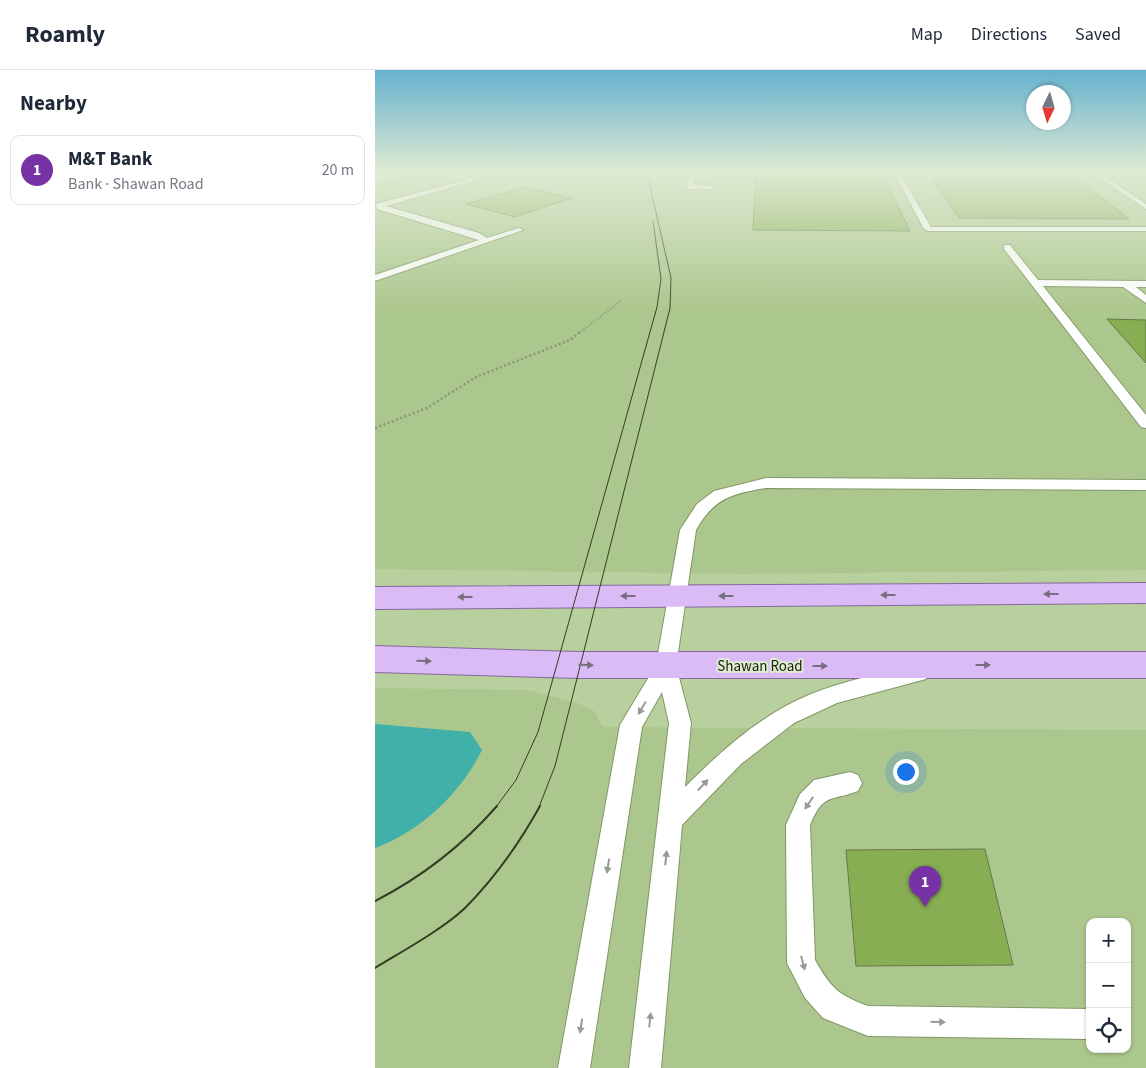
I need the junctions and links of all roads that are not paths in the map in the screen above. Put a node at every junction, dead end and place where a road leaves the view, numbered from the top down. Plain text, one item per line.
1 (415, 218) edge
2 (923, 218) edge
3 (516, 229) dead end
4 (1146, 229) edge
5 (485, 239) junction
6 (1007, 247) dead end
7 (375, 278) edge
8 (1036, 283) junction
9 (1126, 284) junction
10 (1146, 284) edge
11 (1146, 300) edge
12 (1146, 424) edge
13 (1146, 485) edge
14 (1146, 593) edge
15 (676, 596) junction
16 (375, 598) edge
17 (375, 659) edge
18 (948, 665) junction
19 (1146, 665) edge
20 (666, 666) junction
21 (850, 783) dead end
22 (670, 820) junction
23 (1086, 1024) edge
24 (574, 1068) edge
25 (645, 1068) edge

1 - 5 lane
2 - 4 lane
3 - 5 lane
5 - 7 lane
6 - 8 lane
8 - 9 lane
8 - 12 lane
9 - 10 lane
9 - 11 lane
13 - 15 lane
14 -> 15 main road
15 -> 16 main road
15 - 20 lane
17 -> 20 main road, Shawan Road
18 -> 19 main road, Shawan Road
20 -> 18 main road, Shawan Road
22 -> 18 lane
20 - 22 lane
20 -> 24 lane
21 -> 23 lane
25 -> 22 lane

